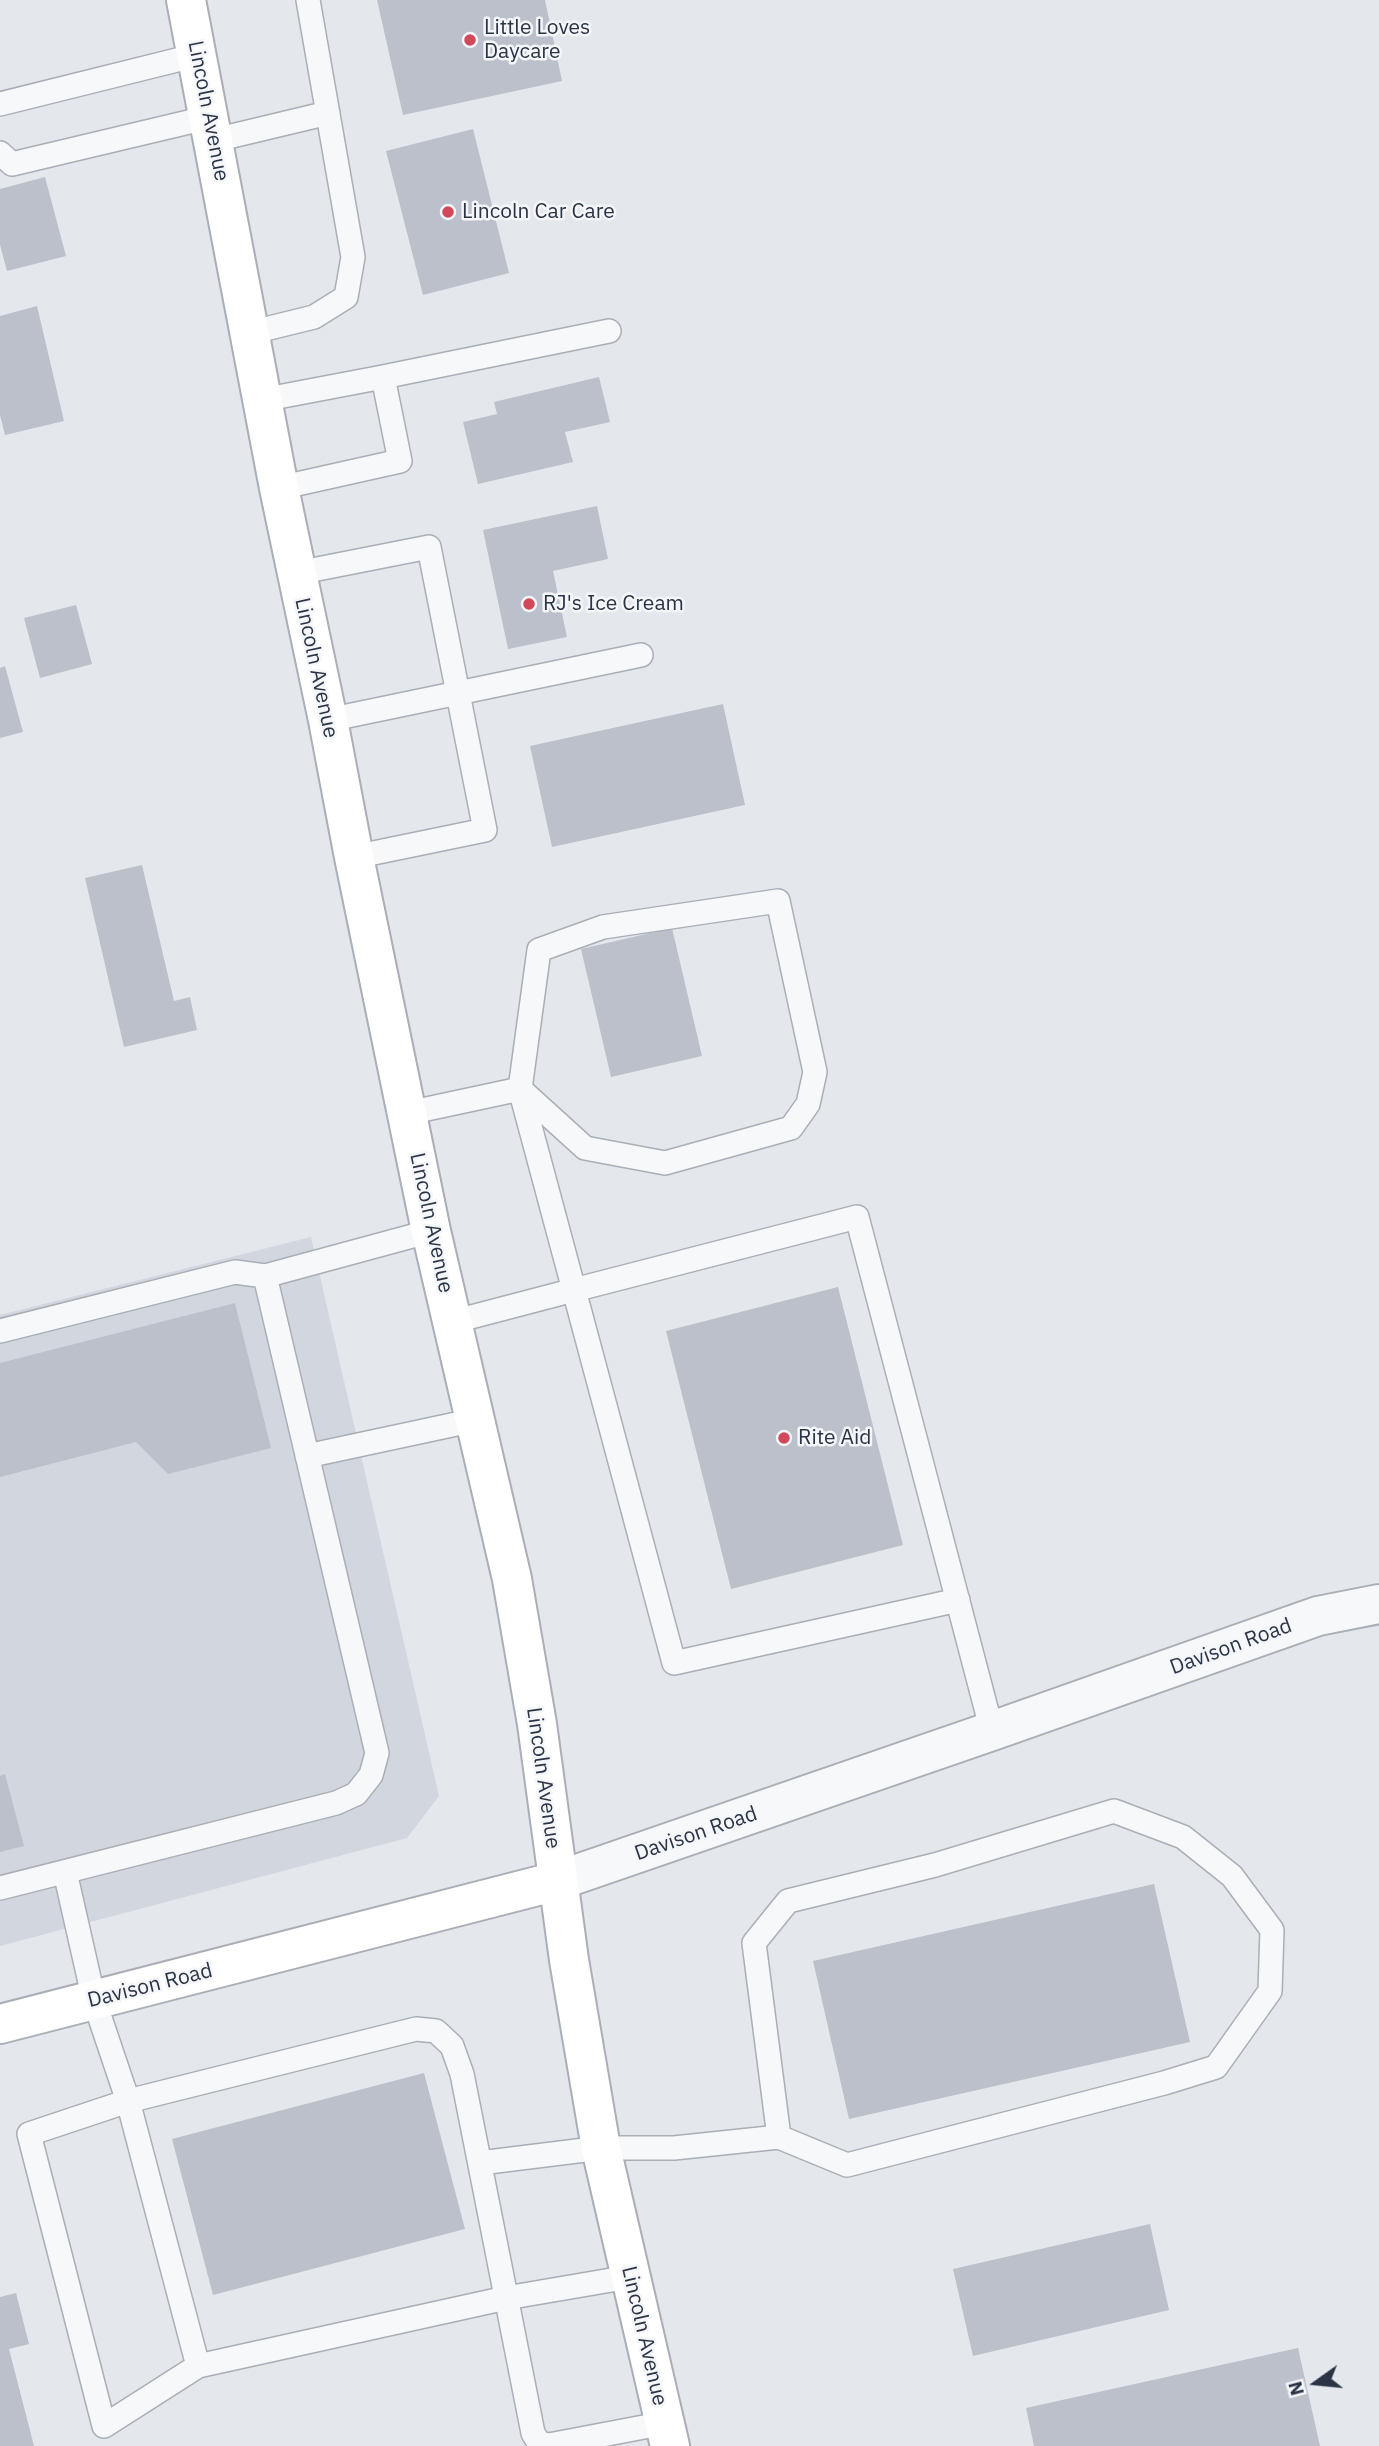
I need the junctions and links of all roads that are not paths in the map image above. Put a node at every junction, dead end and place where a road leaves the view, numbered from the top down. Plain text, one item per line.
1 (187, 0) edge
2 (308, 0) edge
3 (197, 55) junction
4 (0, 104) edge
5 (328, 113) junction
6 (212, 128) junction
7 (0, 153) edge
8 (609, 331) dead end
9 (249, 333) junction
10 (383, 377) junction
11 (262, 400) junction
12 (279, 488) junction
13 (297, 573) junction
14 (640, 655) dead end
15 (458, 693) junction
16 (328, 720) junction
17 (354, 857) junction
18 (520, 1089) junction
19 (408, 1113) junction
20 (431, 1231) junction
21 (265, 1276) junction
22 (574, 1290) junction
23 (452, 1322) junction
24 (0, 1331) edge
25 (475, 1420) junction
26 (307, 1456) junction
27 (958, 1600) junction
28 (1379, 1604) edge
29 (992, 1731) junction
30 (65, 1872) junction
31 (557, 1881) junction
32 (0, 1888) edge
33 (94, 2000) junction
34 (0, 2024) edge
35 (128, 2101) junction
36 (779, 2137) junction
37 (601, 2148) junction
38 (480, 2163) junction
39 (629, 2277) junction
40 (506, 2298) junction
41 (198, 2366) junction
42 (667, 2434) edge
43 (102, 2436) edge

1 - 3 street, Lincoln Avenue
2 - 5 lane
3 - 4 lane
3 - 6 street, Lincoln Avenue
5 - 6 lane
5 - 9 lane
6 - 7 lane
6 - 9 street, Lincoln Avenue
8 - 10 lane
9 - 11 street, Lincoln Avenue
10 - 11 lane
10 - 12 lane
11 - 12 street, Lincoln Avenue
12 - 13 street, Lincoln Avenue
13 - 15 lane
13 - 16 street, Lincoln Avenue
14 - 15 lane
15 - 16 lane
15 - 17 lane
16 - 17 street, Lincoln Avenue
17 - 19 street, Lincoln Avenue
18 - 18 lane
18 - 19 lane
18 - 22 lane
19 - 20 street, Lincoln Avenue
20 - 21 lane
20 - 23 street, Lincoln Avenue
21 - 24 lane
21 - 26 lane
22 - 23 lane
22 - 27 lane
22 - 27 lane
23 - 25 street, Lincoln Avenue
25 - 26 lane
25 - 31 street, Lincoln Avenue
26 - 30 lane
27 - 29 lane
28 - 29 street, Davison Road
29 - 31 street, Davison Road
30 - 32 lane
30 - 33 lane
31 - 33 street, Davison Road
31 - 37 street, Lincoln Avenue
33 - 34 street, Davison Road
33 - 35 lane
35 - 38 lane
35 - 41 lane
35 - 43 lane
36 - 36 lane
36 - 37 lane
37 - 38 lane
37 - 39 street, Lincoln Avenue
38 - 40 lane
39 - 40 lane
39 - 42 street, Lincoln Avenue
40 - 41 lane
40 - 42 lane
41 - 43 lane

